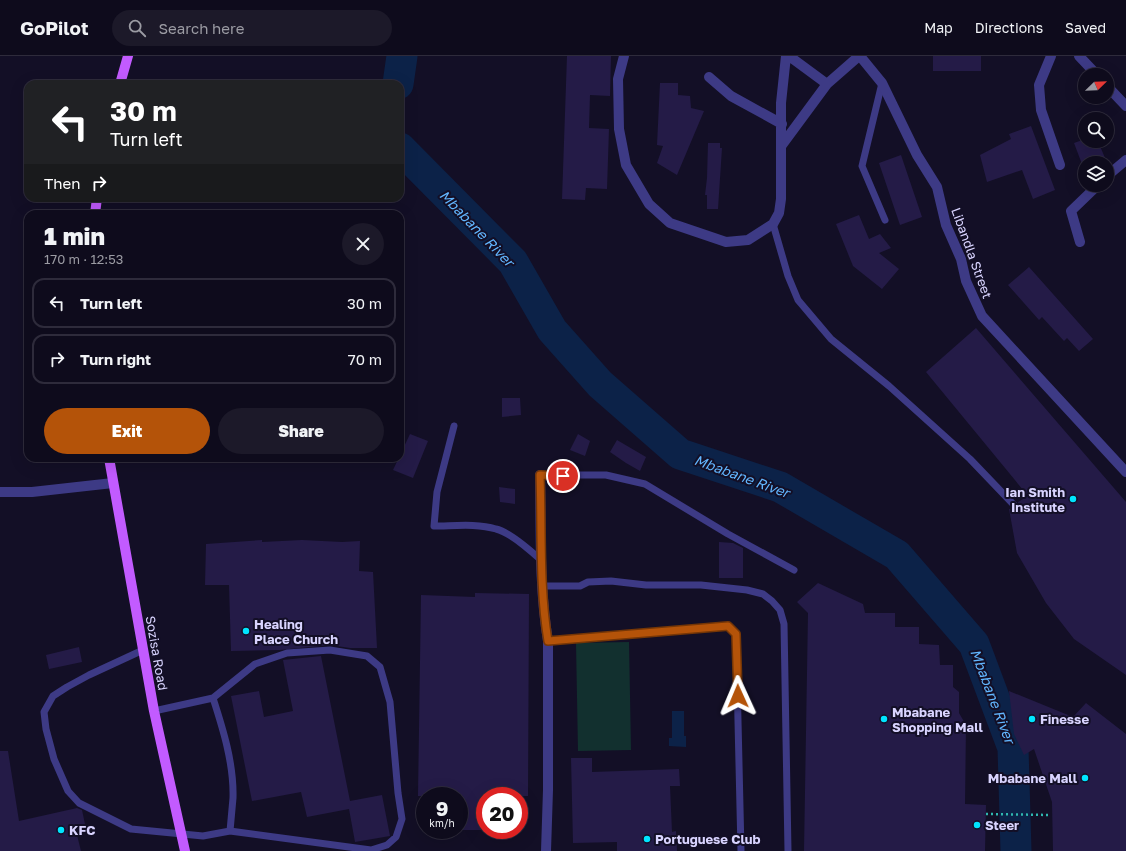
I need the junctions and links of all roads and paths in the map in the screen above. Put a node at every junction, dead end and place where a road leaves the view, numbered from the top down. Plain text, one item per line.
1 (128, 56) edge
2 (624, 56) edge
3 (787, 56) edge
4 (860, 56) edge
5 (1051, 56) edge
6 (1082, 57) edge
7 (1091, 68) edge
8 (709, 77) dead end
9 (121, 80) edge
10 (882, 83) junction
11 (827, 84) junction
12 (1114, 93) edge
13 (1126, 106) edge
14 (782, 124) junction
15 (782, 146) junction
16 (1126, 160) edge
17 (1060, 165) dead end
18 (1114, 170) edge
19 (1091, 192) edge
20 (885, 220) dead end
21 (773, 224) junction
22 (1080, 242) dead end
23 (454, 426) dead end
24 (110, 462) edge
25 (1126, 472) edge
26 (540, 475) joint
27 (113, 483) junction
28 (0, 492) edge
29 (1014, 505) dead end
30 (542, 560) junction
31 (794, 570) dead end
32 (543, 586) junction
33 (548, 641) junction
34 (143, 650) junction
35 (213, 698) junction
36 (154, 711) junction
37 (986, 814) dead end
38 (1051, 815) dead end
39 (230, 832) junction
40 (182, 835) junction
41 (185, 851) edge
42 (546, 851) edge
43 (741, 851) edge
44 (788, 851) edge

1 - 9 main road
2 - 21 street
3 - 11 street
3 - 14 street
4 - 10 street, Libandla Street
4 - 11 street
5 - 17 street
6 - 7 street
8 - 14 street
10 - 20 lane
10 - 25 street, Libandla Street
11 - 15 street
12 - 13 street
14 - 15 street
15 - 21 street
16 - 18 street
19 - 22 street
21 - 29 lane
23 - 30 lane
24 - 27 main road, Sozisa Road
26 - 30 street
26 - 31 lane
27 - 28 street
27 - 34 main road, Sozisa Road
30 - 32 street
32 - 33 street
32 - 44 lane
33 - 42 street
33 - 43 lane
34 - 36 main road, Sozisa Road
34 - 40 lane
35 - 36 lane
35 - 39 lane
35 - 39 lane
36 - 40 main road, Sozisa Road
37 - 38 path
39 - 40 lane
40 - 41 main road, Sozisa Road

